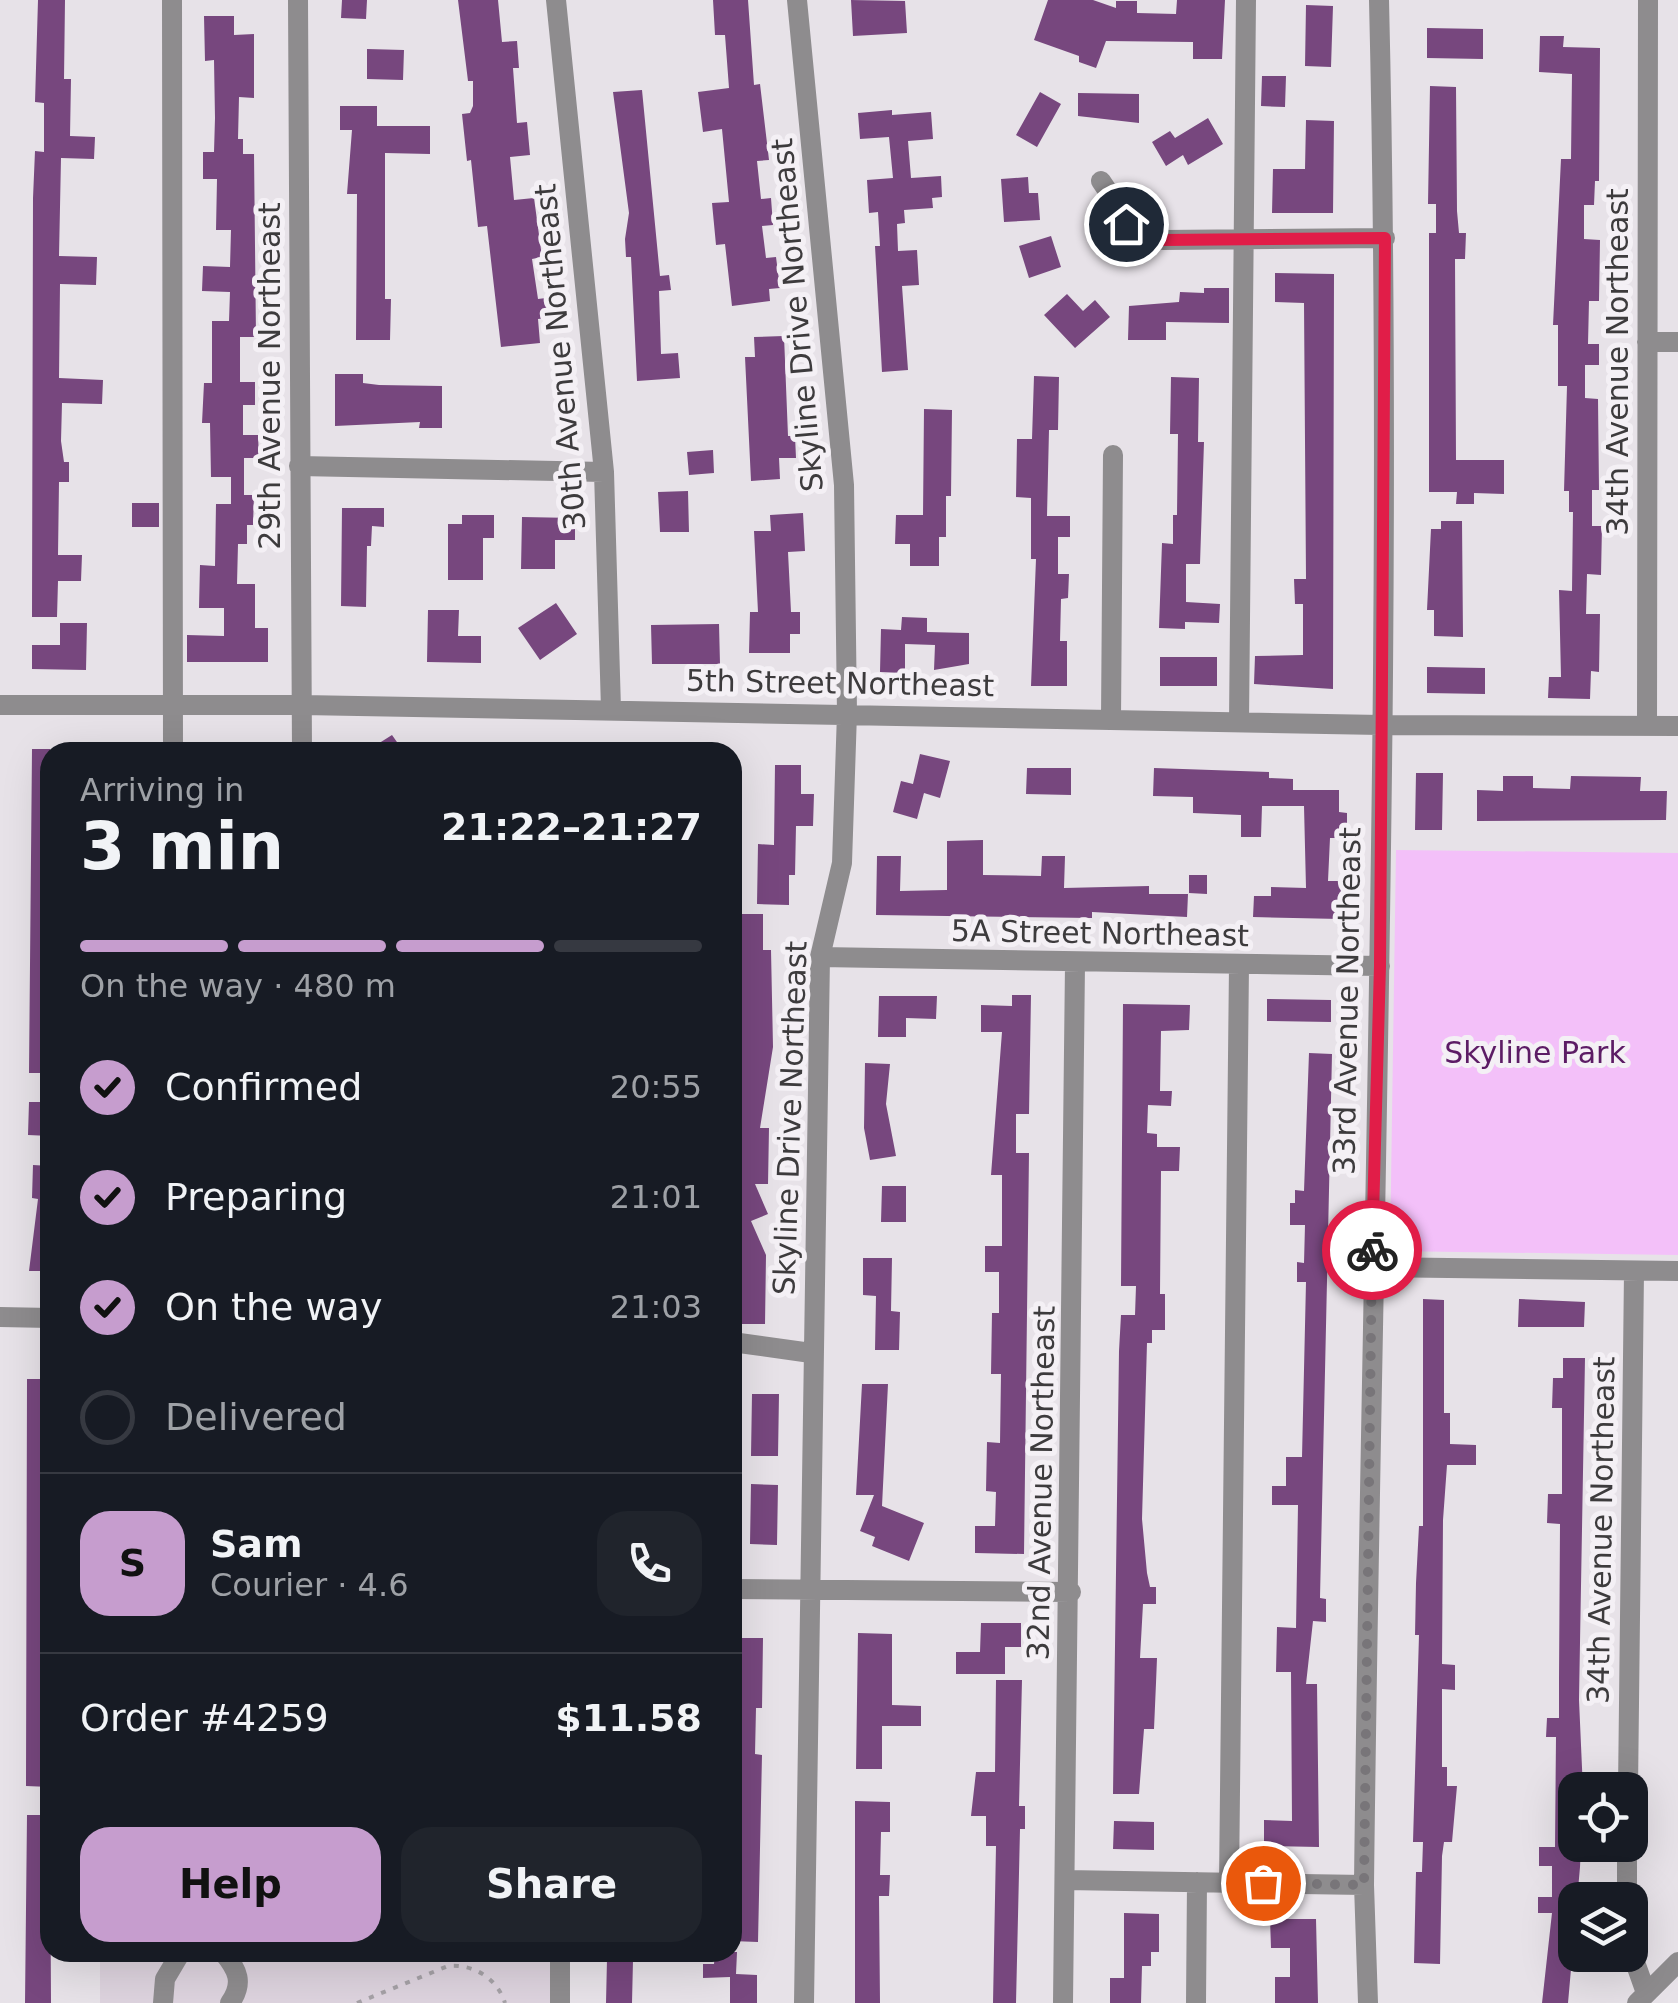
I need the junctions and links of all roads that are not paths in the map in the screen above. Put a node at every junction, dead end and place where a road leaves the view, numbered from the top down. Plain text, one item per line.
1 (172, 0) edge
2 (298, 0) edge
3 (556, 0) edge
4 (797, 0) edge
5 (1246, 0) edge
6 (1380, 0) edge
7 (1648, 0) edge
8 (1101, 181) dead end
9 (1385, 238) junction
10 (1247, 240) junction
11 (1647, 342) junction
12 (1678, 342) edge
13 (1113, 454) dead end
14 (299, 466) junction
15 (604, 472) junction
16 (0, 704) edge
17 (303, 704) junction
18 (174, 705) junction
19 (612, 709) junction
20 (847, 712) junction
21 (1111, 720) junction
22 (1238, 722) junction
23 (1381, 725) junction
24 (1647, 725) junction
25 (1678, 726) edge
26 (174, 742) edge
27 (302, 742) edge
28 (820, 957) junction
29 (1075, 964) junction
30 (1239, 965) junction
31 (1380, 966) junction
32 (1371, 1267) junction
33 (1634, 1271) junction
34 (1678, 1271) edge
35 (0, 1317) edge
36 (40, 1318) edge
37 (742, 1343) edge
38 (811, 1352) junction
39 (742, 1589) edge
40 (808, 1590) junction
41 (1071, 1592) junction
42 (1628, 1772) edge
43 (1066, 1880) junction
44 (1197, 1882) junction
45 (1229, 1883) junction
46 (1364, 1885) junction
47 (175, 1962) edge
48 (231, 1962) edge
49 (560, 1962) edge
50 (1678, 1962) edge
51 (1635, 1972) edge
52 (1641, 1998) edge
53 (163, 2003) edge
54 (230, 2003) edge
55 (560, 2003) edge
56 (804, 2003) edge
57 (1063, 2003) edge
58 (1196, 2003) edge
59 (1368, 2003) edge

1 - 18 street
2 - 14 street, 29th Avenue Northeast
3 - 15 street, 30th Avenue Northeast
4 - 20 street, Skyline Drive Northeast
5 - 10 street
6 - 9 street, 33rd Avenue Northeast
7 - 11 street, 34th Avenue Northeast
8 - 10 street
9 - 10 street
9 - 23 street, 33rd Avenue Northeast
10 - 22 street
11 - 12 street
11 - 24 street, 34th Avenue Northeast
13 - 21 street
14 - 15 street
14 - 17 street, 29th Avenue Northeast
15 - 19 street, 30th Avenue Northeast
16 - 18 street, 5th Street Northeast
17 - 18 street, 5th Street Northeast
17 - 19 street, 5th Street Northeast
17 - 27 street, 29th Avenue Northeast
18 - 26 street
19 - 20 street, 5th Street Northeast
20 - 21 street, 5th Street Northeast
20 - 28 street, Skyline Drive Northeast
21 - 22 street, 5th Street Northeast
22 - 23 street, 5th Street Northeast
23 - 24 street, 5th Street Northeast
23 - 31 street, 33rd Avenue Northeast
24 - 25 street, 5th Street Northeast
28 - 29 street, 5A Street Northeast
28 - 38 street, Skyline Drive Northeast
29 - 30 street, 5A Street Northeast
29 - 41 street, 32nd Avenue Northeast
30 - 31 street, 5A Street Northeast
30 - 45 street
31 - 32 street, 33rd Avenue Northeast
32 - 33 street
32 - 46 street, 33rd Avenue Northeast
33 - 34 street
33 - 42 street, 34th Avenue Northeast
35 - 36 street
37 - 38 street
38 - 40 street, Skyline Drive Northeast
39 - 40 street
40 - 41 street
40 - 56 street, Skyline Drive Northeast
41 - 43 street, 32nd Avenue Northeast
43 - 44 street
43 - 57 street, 32nd Avenue Northeast
44 - 45 street
44 - 58 street
45 - 46 street
46 - 59 street, 33rd Avenue Northeast
47 - 53 street
48 - 54 street
49 - 55 street
50 - 52 street
51 - 52 street

